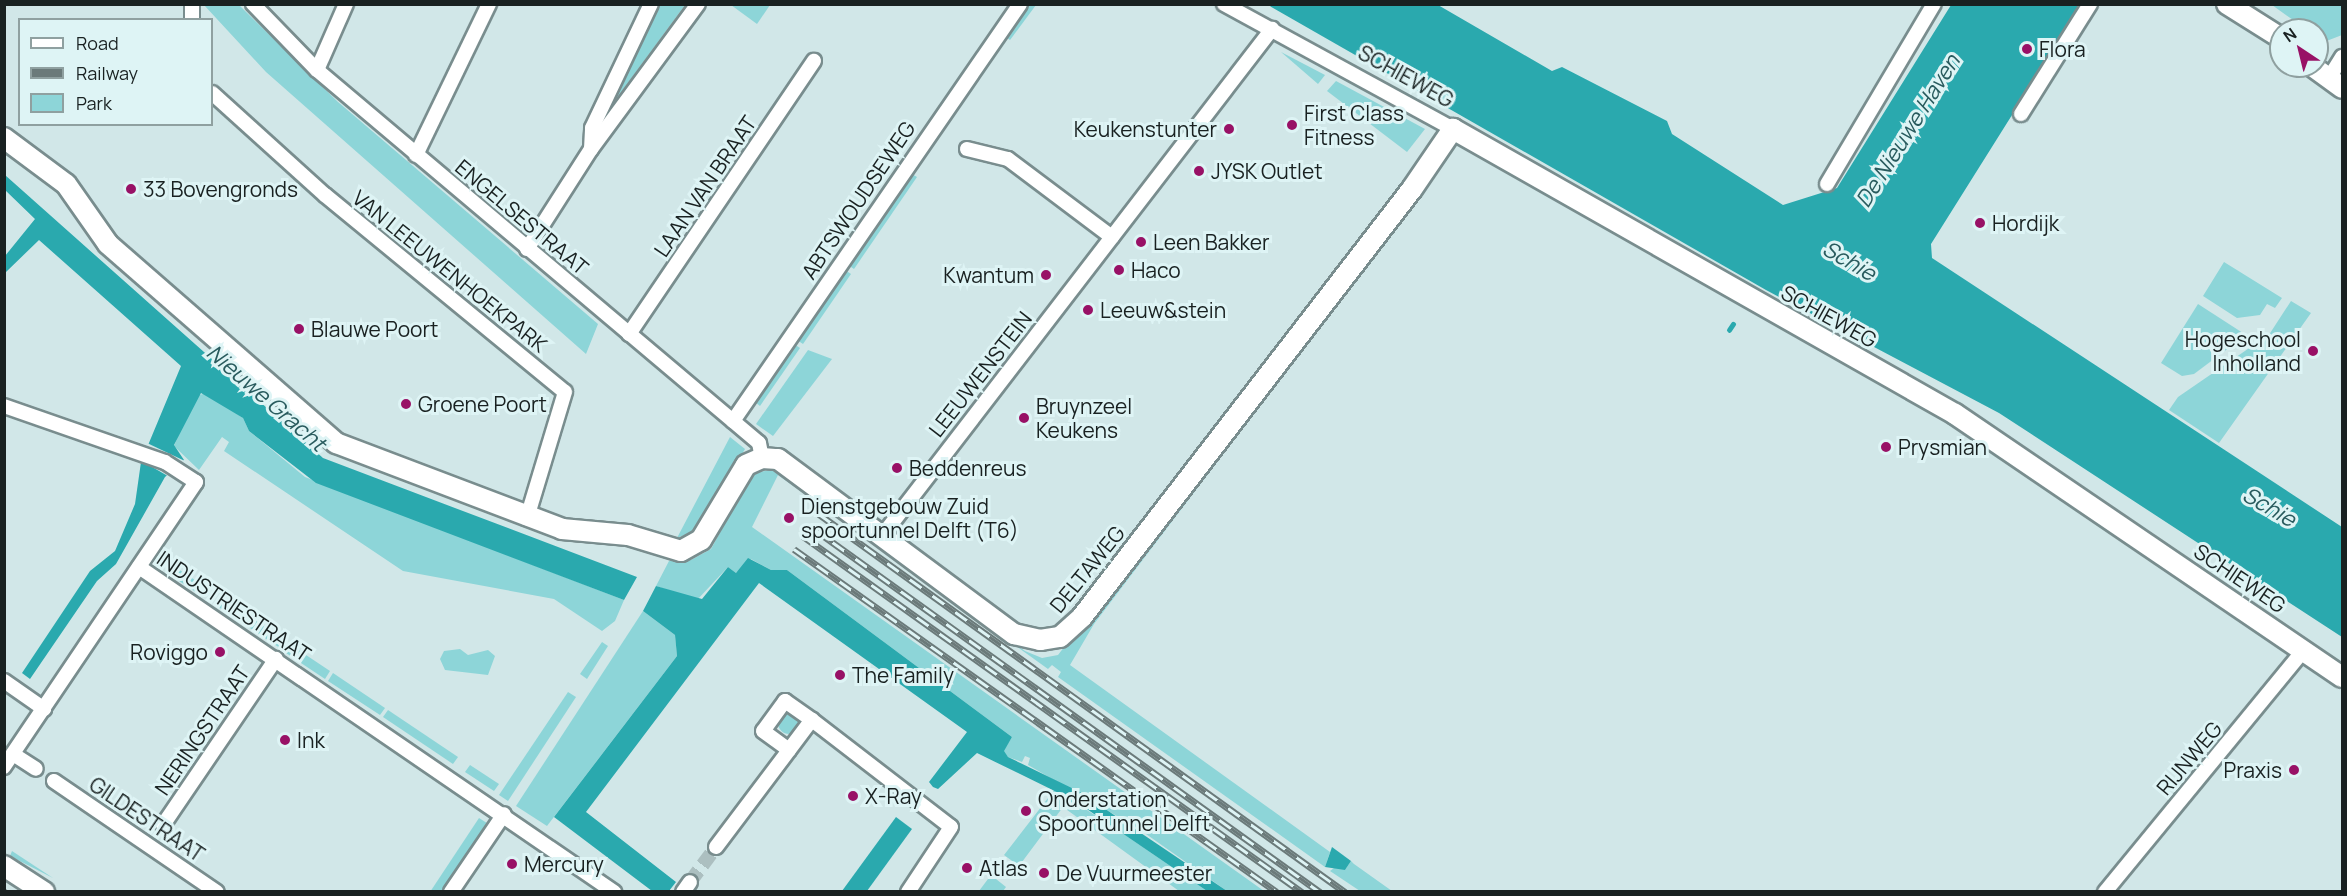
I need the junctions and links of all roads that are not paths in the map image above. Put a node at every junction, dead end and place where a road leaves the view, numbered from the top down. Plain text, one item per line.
1 (254, 4) edge
2 (346, 4) edge
3 (489, 4) edge
4 (651, 4) edge
5 (698, 4) edge
6 (1020, 4) edge
7 (1224, 4) edge
8 (1934, 4) edge
9 (2091, 4) edge
10 (2227, 4) edge
11 (1272, 29) junction
12 (2260, 29) junction
13 (2269, 33) edge
14 (2269, 38) edge
15 (2343, 57) edge
16 (814, 61) dead end
17 (317, 70) junction
18 (2336, 83) edge
19 (213, 94) edge
20 (2021, 114) dead end
21 (4, 124) edge
22 (1453, 129) junction
23 (4, 138) edge
24 (591, 149) junction
25 (967, 149) dead end
26 (30, 154) junction
27 (416, 155) junction
28 (1827, 184) dead end
29 (1112, 237) junction
30 (527, 249) junction
31 (629, 334) junction
32 (4, 406) edge
33 (733, 421) junction
34 (762, 458) junction
35 (527, 518) junction
36 (882, 536) junction
37 (139, 567) junction
38 (2303, 651) junction
39 (276, 659) junction
40 (2343, 676) edge
41 (4, 681) edge
42 (44, 709) junction
43 (812, 720) junction
44 (789, 750) junction
45 (13, 754) junction
46 (4, 767) edge
47 (36, 770) dead end
48 (54, 781) dead end
49 (504, 814) junction
50 (163, 825) dead end
51 (716, 847) tunnel mouth
52 (4, 866) edge
53 (44, 891) edge
54 (217, 891) edge
55 (451, 891) edge
56 (614, 891) edge
57 (908, 891) edge
58 (2105, 891) edge

1 - 17 street, ENGELSESTRAAT
2 - 17 street
3 - 27 street
4 - 24 street
5 - 24 street
6 - 33 street, ABTSWOUDSEWEG
7 - 11 street, SCHIEWEG
8 - 28 street
9 - 20 street
10 - 12 street
11 - 22 street, SCHIEWEG
11 - 29 street, LEEUWENSTEIN
12 - 13 street
12 - 14 street
15 - 18 street
16 - 31 street, LAAN VAN BRAAT
17 - 27 street, ENGELSESTRAAT
19 - 35 street, VAN LEEUWENHOEKPARK
21 - 26 street
22 - 36 street, DELTAWEG
22 - 38 street, SCHIEWEG
23 - 26 street
24 - 30 street
25 - 29 street
26 - 35 street
27 - 30 street, ENGELSESTRAAT
29 - 36 street, LEEUWENSTEIN
30 - 31 street, ENGELSESTRAAT
31 - 33 street, ENGELSESTRAAT
32 - 37 street
33 - 34 street, ENGELSESTRAAT
34 - 35 street
34 - 36 street, DELTAWEG
37 - 39 street, INDUSTRIESTRAAT
37 - 42 street, INDUSTRIESTRAAT
38 - 40 street, SCHIEWEG
38 - 58 street, RIJNWEG
39 - 49 street, INDUSTRIESTRAAT
39 - 50 street, NERINGSTRAAT
41 - 42 street
42 - 45 street, INDUSTRIESTRAAT
43 - 44 street
43 - 44 street
43 - 57 street
44 - 51 street
45 - 46 street, INDUSTRIESTRAAT
45 - 47 street
48 - 54 street, GILDESTRAAT
49 - 55 street
49 - 56 street, INDUSTRIESTRAAT
52 - 53 street

